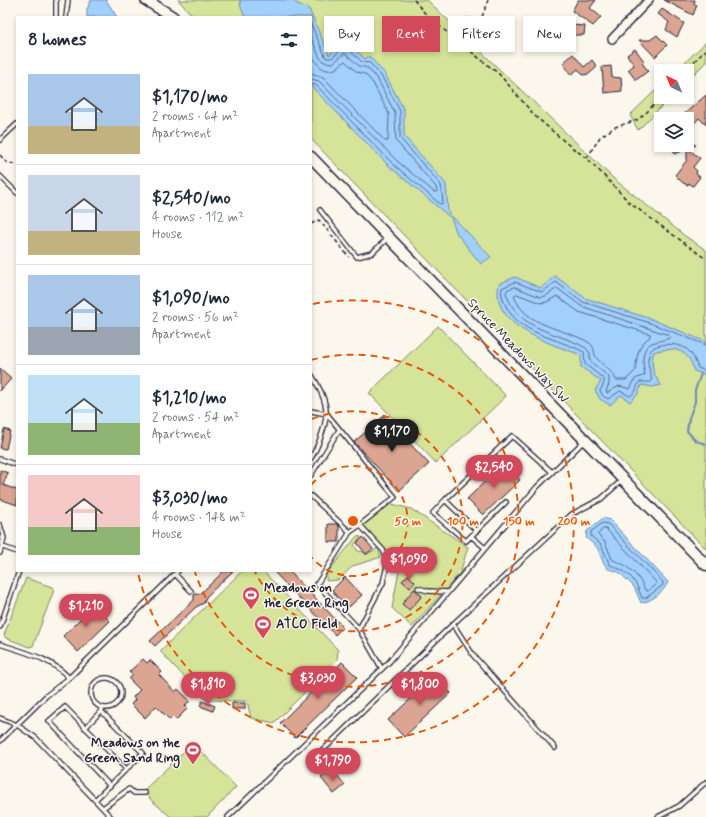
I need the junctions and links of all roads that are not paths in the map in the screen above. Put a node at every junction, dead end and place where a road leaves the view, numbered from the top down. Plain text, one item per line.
1 (56, 0) edge
2 (68, 0) edge
3 (146, 0) edge
4 (157, 0) edge
5 (649, 0) edge
6 (56, 16) edge
7 (66, 16) edge
8 (172, 16) edge
9 (173, 16) edge
10 (612, 39) dead end
11 (16, 125) edge
12 (0, 140) edge
13 (312, 158) edge
14 (0, 176) edge
15 (16, 192) edge
16 (320, 210) dead end
17 (388, 237) junction
18 (312, 375) edge
19 (312, 411) edge
20 (326, 414) junction
21 (339, 430) junction
22 (586, 439) junction
23 (312, 456) edge
24 (0, 459) edge
25 (16, 465) edge
26 (552, 472) junction
27 (312, 473) edge
28 (624, 478) junction
29 (312, 497) edge
30 (445, 500) junction
31 (506, 502) dead end
32 (0, 525) edge
33 (360, 525) junction
34 (477, 531) junction
35 (350, 532) junction
36 (471, 536) junction
37 (3, 547) junction
38 (485, 548) junction
39 (16, 552) edge
40 (0, 553) edge
41 (706, 565) edge
42 (19, 572) edge
43 (176, 573) edge
44 (418, 588) dead end
45 (191, 591) dead end
46 (448, 592) junction
47 (453, 624) junction
48 (0, 627) edge
49 (358, 629) junction
50 (0, 644) edge
51 (382, 669) junction
52 (69, 678) junction
53 (102, 710) junction
54 (0, 718) edge
55 (17, 725) junction
56 (85, 728) junction
57 (0, 741) edge
58 (555, 748) dead end
59 (126, 769) junction
60 (322, 770) dead end
61 (706, 782) edge
62 (110, 786) junction
63 (146, 793) dead end
64 (95, 800) junction
65 (103, 808) junction
66 (112, 817) edge
67 (228, 817) edge
68 (658, 817) edge

1 - 6 lane
2 - 7 lane
3 - 8 main road
4 - 9 main road
5 - 10 street
11 - 12 lane
13 - 17 main road, Spruce Meadows Way SW
14 - 15 lane
16 - 17 lane
17 - 22 main road, Spruce Meadows Way SW
18 - 20 lane
19 - 20 lane
20 - 21 lane
20 - 23 lane
21 - 27 lane
21 - 33 lane
22 - 26 lane
22 - 28 main road, Spruce Meadows Way SW
24 - 25 lane
26 - 30 lane
26 - 38 lane
28 - 41 main road, Spruce Meadows Way SW
28 - 47 lane
29 - 35 lane
30 - 34 lane
30 - 36 lane
31 - 34 lane
32 - 37 lane
33 - 35 lane
33 - 49 lane
34 - 36 lane
35 - 49 lane
36 - 38 lane
37 - 39 lane
37 - 40 lane
38 - 46 lane
42 - 48 lane
43 - 45 lane
43 - 52 lane
44 - 46 lane
46 - 51 lane
47 - 58 lane
47 - 60 lane
49 - 51 lane
50 - 52 lane
51 - 67 lane
52 - 55 lane
53 - 53 lane
53 - 56 lane
53 - 59 lane
54 - 55 lane
55 - 57 lane
55 - 64 lane
56 - 59 lane
56 - 62 lane
59 - 62 lane
61 - 68 lane
62 - 64 lane
63 - 65 lane
64 - 65 lane
65 - 66 lane

